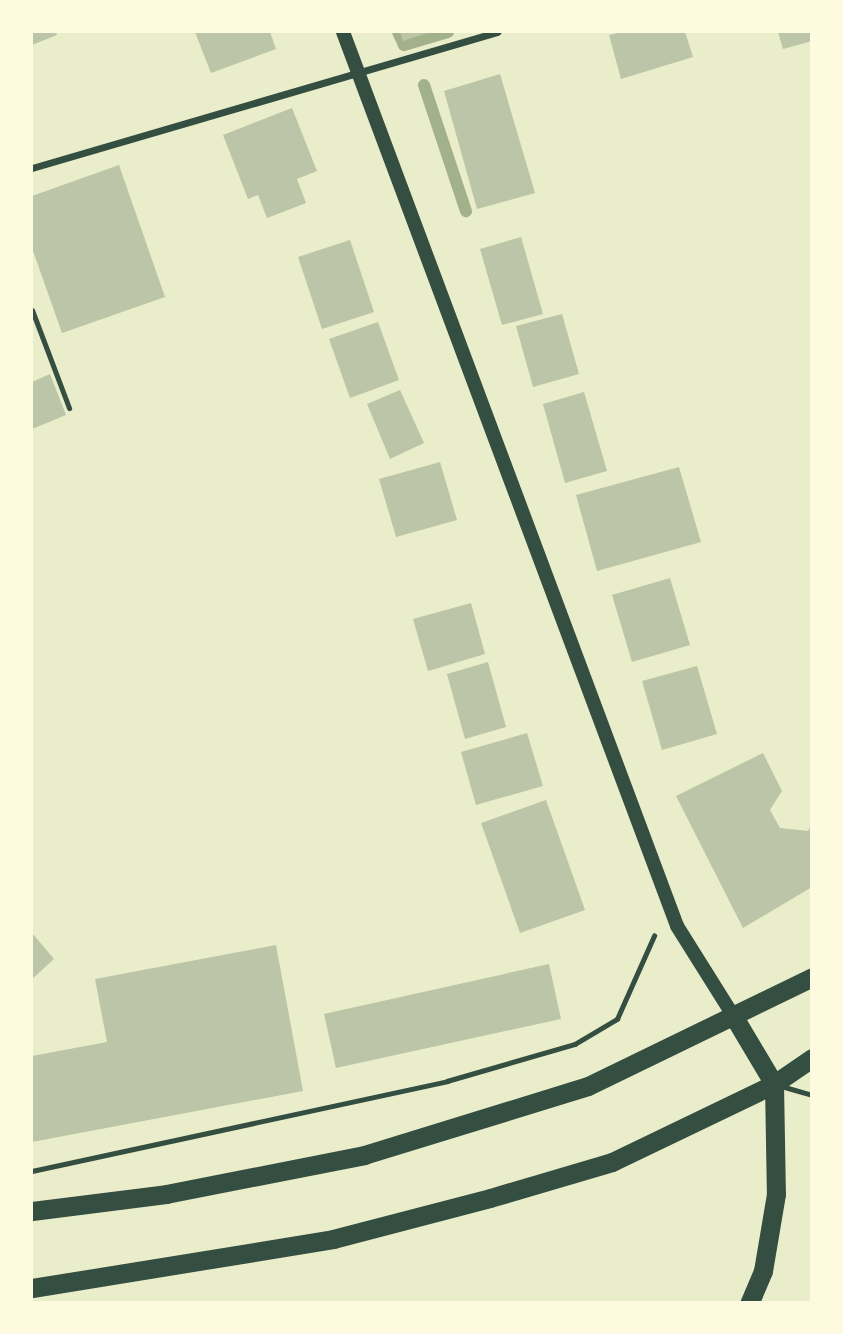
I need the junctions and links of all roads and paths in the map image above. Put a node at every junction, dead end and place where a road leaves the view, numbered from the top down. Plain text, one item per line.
1 (343, 32) edge
2 (498, 32) edge
3 (358, 68) junction
4 (32, 168) edge
5 (32, 310) edge
6 (69, 408) dead end
7 (654, 935) dead end
8 (811, 977) edge
9 (734, 1017) junction
10 (811, 1058) edge
11 (774, 1084) junction
12 (811, 1095) edge
13 (32, 1171) edge
14 (32, 1212) edge
15 (32, 1288) edge
16 (750, 1303) edge

1 - 3 main road
2 - 3 street
3 - 4 street
3 - 9 main road
5 - 6 lane
7 - 13 path
8 - 9 highway
9 - 11 highway
9 - 14 highway
10 - 11 highway
11 - 12 lane
11 - 15 highway
11 - 16 highway

